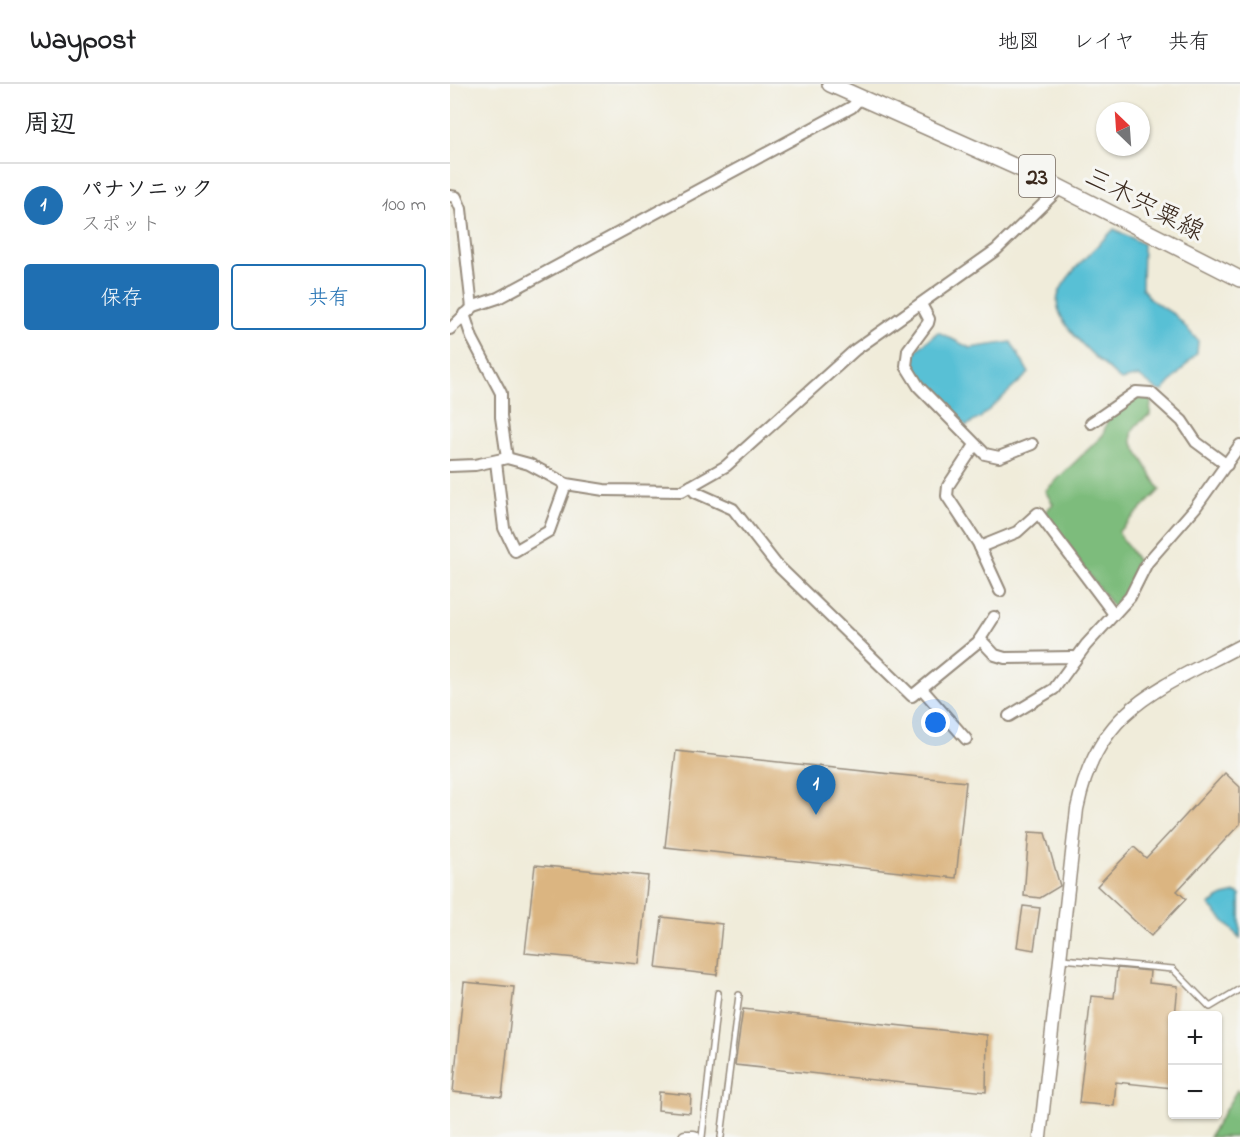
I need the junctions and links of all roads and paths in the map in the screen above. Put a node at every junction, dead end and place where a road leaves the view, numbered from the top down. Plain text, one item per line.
1 (830, 84) edge
2 (861, 97) junction
3 (1060, 188) junction
4 (450, 196) edge
5 (1240, 279) edge
6 (921, 304) junction
7 (468, 311) junction
8 (450, 329) edge
9 (1091, 423) dead end
10 (1032, 444) dead end
11 (975, 445) junction
12 (1239, 449) edge
13 (507, 458) junction
14 (496, 462) junction
15 (1227, 465) junction
16 (450, 466) edge
17 (566, 484) junction
18 (691, 486) junction
19 (980, 547) junction
20 (1000, 591) dead end
21 (1114, 614) junction
22 (994, 617) dead end
23 (980, 639) junction
24 (1240, 646) edge
25 (1075, 660) junction
26 (922, 689) junction
27 (1009, 716) dead end
28 (966, 739) dead end
29 (1062, 958) junction
30 (1240, 989) edge
31 (718, 993) dead end
32 (739, 995) dead end
33 (685, 1137) edge
34 (694, 1137) edge
35 (702, 1137) edge
36 (721, 1137) edge
37 (1040, 1137) edge

1 - 2 main road, 三木宍粟線 / 23
2 - 3 main road, 三木宍粟線 / 23
2 - 7 street
3 - 5 main road, 三木宍粟線 / 23
3 - 6 street
4 - 7 street
6 - 11 street
6 - 18 street
7 - 8 street
7 - 13 street
9 - 15 street
10 - 11 street
11 - 19 street
12 - 15 street
13 - 14 street
13 - 17 street
14 - 16 street
14 - 17 street
15 - 21 street
17 - 18 street
18 - 26 street
19 - 20 street
19 - 21 street
21 - 25 street
22 - 23 street
23 - 25 street
23 - 26 street
24 - 29 street
25 - 27 street
26 - 28 street
29 - 30 lane
29 - 37 street
31 - 35 lane
32 - 36 lane
33 - 34 street

